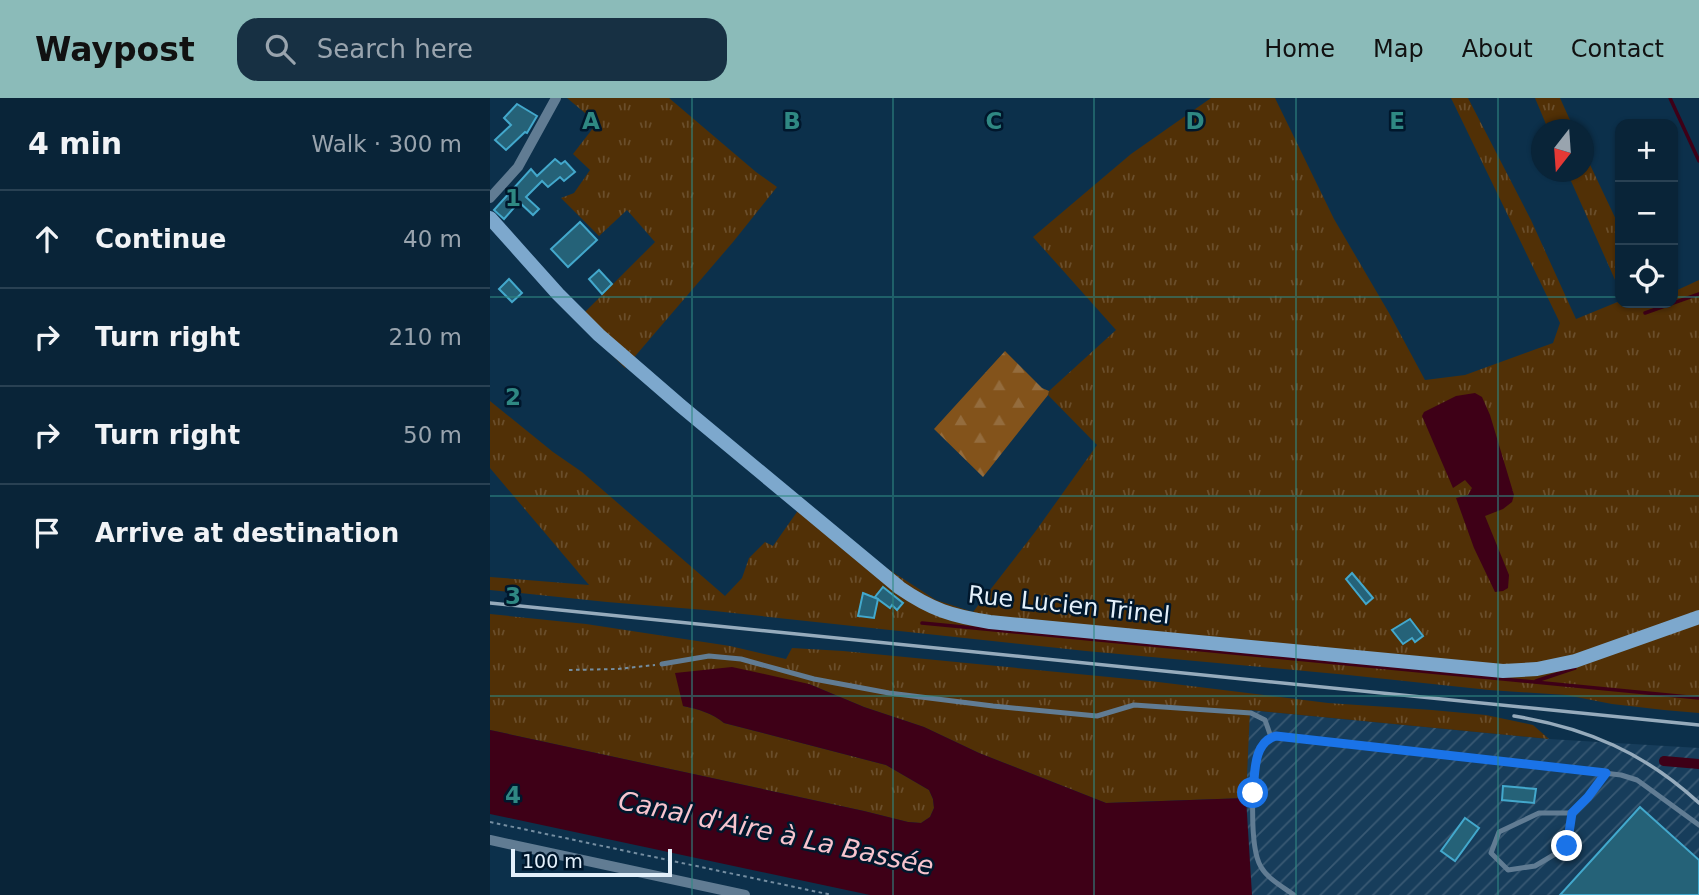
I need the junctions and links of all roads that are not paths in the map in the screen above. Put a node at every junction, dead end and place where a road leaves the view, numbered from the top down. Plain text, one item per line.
1 (556, 98) edge
2 (490, 198) edge
3 (490, 218) edge
4 (1699, 617) edge
5 (662, 664) road end
6 (1271, 737) junction
7 (1606, 773) junction
8 (1572, 813) junction
9 (1699, 825) edge
10 (490, 840) edge
11 (745, 895) edge
12 (1294, 895) edge

1 - 2 street
3 - 4 street, Rue Lucien Trinel
5 - 6 lane
6 - 7 lane
6 - 12 lane
7 - 8 lane
7 - 9 lane
8 - 8 lane
10 - 11 street

